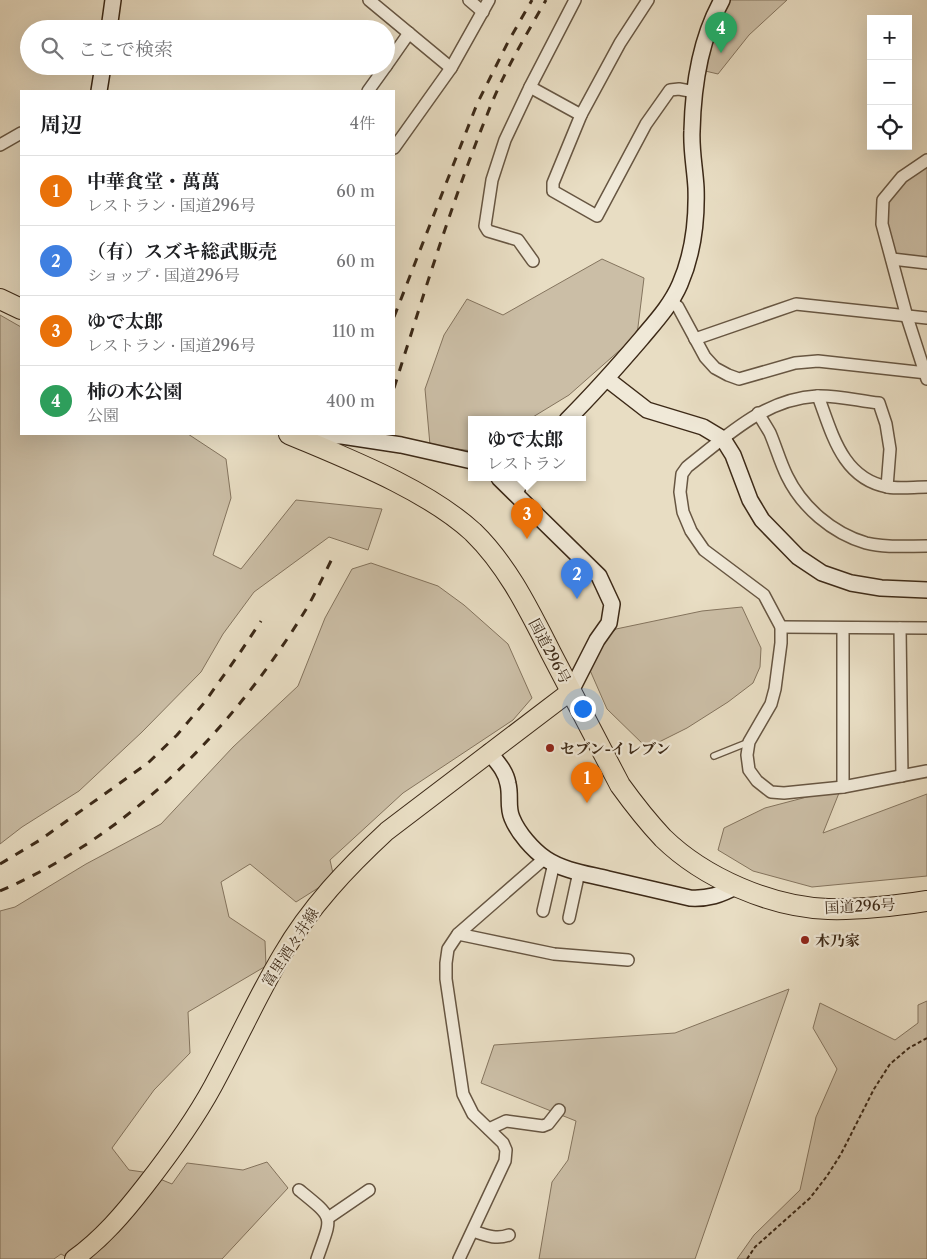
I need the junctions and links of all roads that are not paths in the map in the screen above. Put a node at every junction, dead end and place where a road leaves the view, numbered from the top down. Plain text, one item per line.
1 (113, 0) edge
2 (369, 0) edge
3 (469, 0) edge
4 (490, 0) edge
5 (575, 0) edge
6 (648, 0) edge
7 (722, 0) edge
8 (483, 12) junction
9 (110, 20) edge
10 (393, 20) edge
11 (395, 21) edge
12 (409, 33) junction
13 (395, 53) edge
14 (451, 68) junction
15 (102, 75) edge
16 (380, 75) edge
17 (530, 87) junction
18 (99, 90) edge
19 (369, 90) edge
20 (695, 92) junction
21 (581, 115) junction
22 (20, 134) edge
23 (395, 143) edge
24 (0, 145) edge
25 (927, 160) edge
26 (892, 259) junction
27 (533, 260) dead end
28 (927, 263) edge
29 (0, 300) edge
30 (672, 302) junction
31 (20, 309) edge
32 (907, 317) junction
33 (927, 318) edge
34 (696, 339) junction
35 (926, 375) edge
36 (607, 379) junction
37 (818, 396) junction
38 (758, 414) junction
39 (571, 416) edge
40 (291, 435) edge
41 (723, 439) junction
42 (318, 446) junction
43 (468, 460) edge
44 (502, 481) edge
45 (521, 481) edge
46 (888, 487) junction
47 (927, 487) edge
48 (515, 493) junction
49 (927, 546) edge
50 (927, 590) edge
51 (781, 626) junction
52 (843, 628) junction
53 (900, 628) junction
54 (927, 628) edge
55 (571, 691) junction
56 (749, 742) junction
57 (489, 752) junction
58 (714, 756) dead end
59 (927, 771) edge
60 (902, 776) junction
61 (843, 787) junction
62 (549, 861) junction
63 (579, 872) junction
64 (737, 886) junction
65 (927, 901) edge
66 (543, 911) dead end
67 (569, 918) dead end
68 (458, 934) junction
69 (628, 960) dead end
70 (560, 1110) dead end
71 (489, 1129) junction
72 (299, 1190) dead end
73 (369, 1190) dead end
74 (328, 1218) junction
75 (473, 1231) junction
76 (508, 1236) dead end
77 (74, 1259) edge
78 (318, 1259) edge
79 (459, 1259) edge

1 - 9 street
2 - 10 street
3 - 8 street
4 - 8 street
5 - 17 street
6 - 21 street
7 - 20 street
8 - 14 street
11 - 12 street
12 - 13 street
12 - 14 street
14 - 23 street
15 - 18 street
16 - 19 street
17 - 21 street
17 - 27 street
20 - 21 street
20 - 30 street
22 - 24 street
25 - 26 street
26 - 28 street
26 - 32 street
29 - 31 highway
30 - 34 street
30 - 36 street
32 - 33 street
32 - 34 street
32 - 35 street
34 - 35 street
36 - 39 street
36 - 41 street
37 - 38 street
37 - 46 street
37 - 46 street
38 - 41 street
38 - 49 street
40 - 42 highway, 国道296号
41 - 50 street
41 - 51 street
42 - 43 street
42 - 55 highway, 国道296号
44 - 48 street
45 - 48 street
46 - 47 street
48 - 55 street
51 - 52 street
51 - 56 street
52 - 53 street
52 - 61 street
53 - 54 street
53 - 60 street
55 - 57 main road, 富里酒々井線
55 - 64 highway, 国道296号
56 - 58 lane
56 - 61 street
57 - 62 street
57 - 77 main road, 富里酒々井線
59 - 60 street
60 - 61 street
62 - 63 street
62 - 66 street
62 - 68 street
63 - 64 street
63 - 67 street
64 - 65 highway, 国道296号
68 - 69 street
68 - 71 street
70 - 71 street
71 - 75 street
72 - 74 street
73 - 74 street
74 - 78 street
75 - 76 street
75 - 79 street

